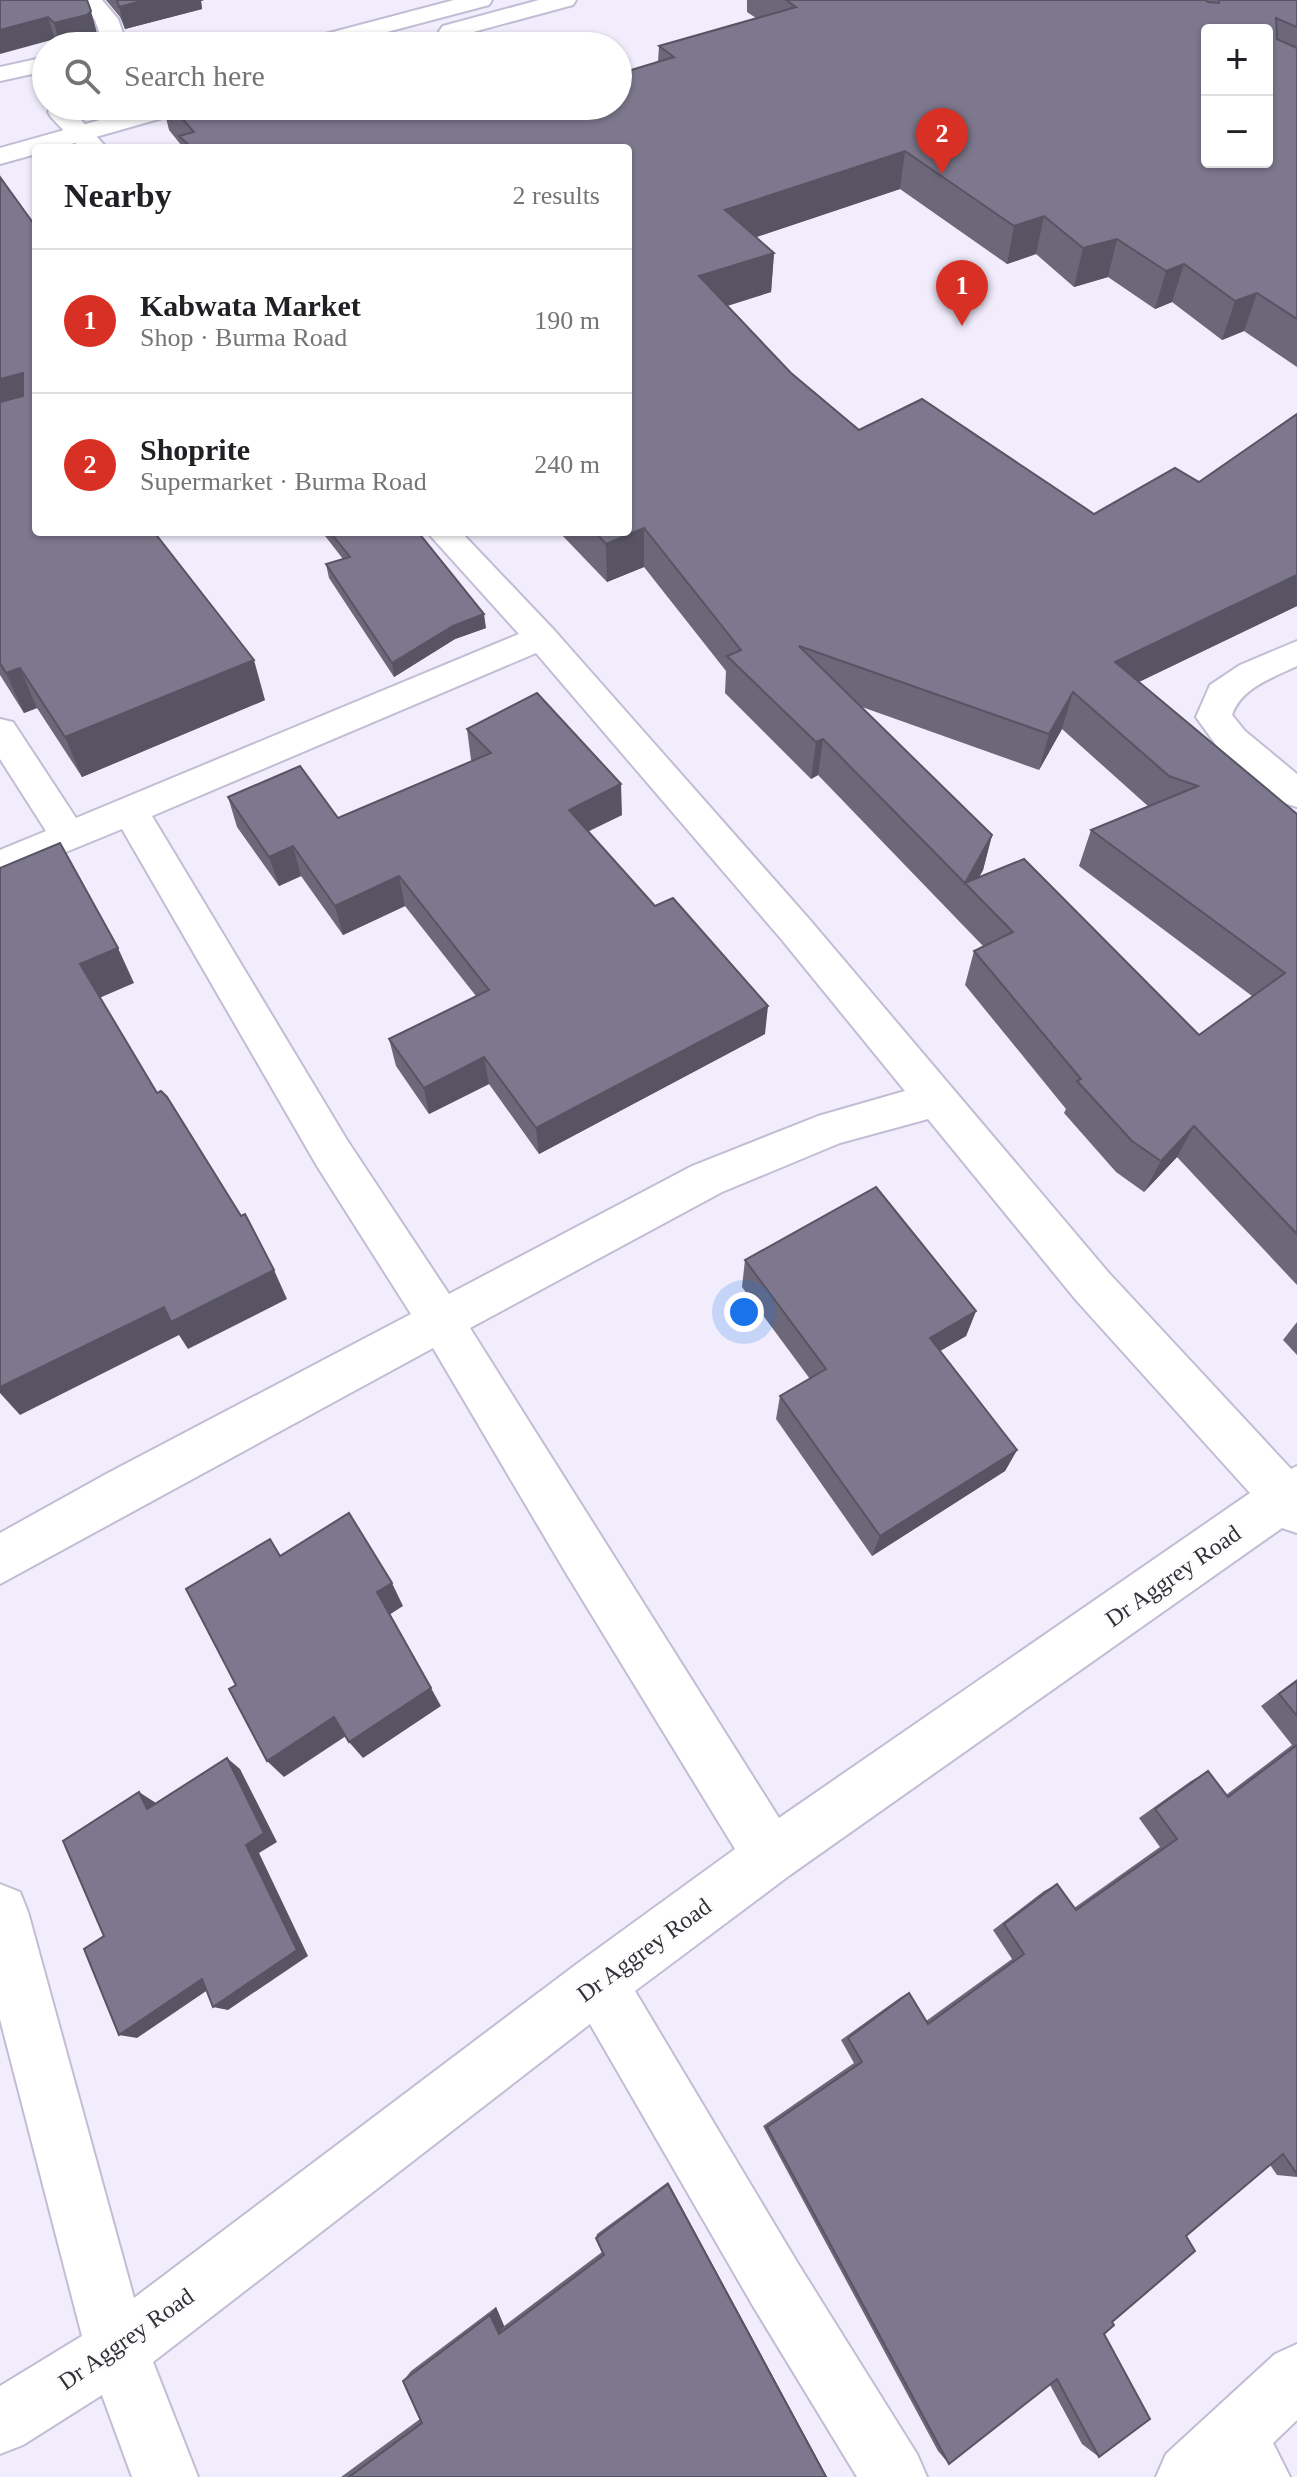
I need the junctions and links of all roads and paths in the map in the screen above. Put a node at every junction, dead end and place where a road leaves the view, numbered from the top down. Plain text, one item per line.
1 (90, 0) edge
2 (481, 0) edge
3 (565, 0) edge
4 (111, 32) edge
5 (360, 32) edge
6 (448, 32) edge
7 (32, 67) edge
8 (0, 74) edge
9 (76, 120) edge
10 (141, 120) edge
11 (87, 140) edge
12 (65, 144) edge
13 (32, 150) edge
14 (0, 156) edge
15 (447, 536) edge
16 (542, 638) junction
17 (1297, 652) edge
18 (0, 731) edge
19 (1297, 794) edge
20 (131, 812) junction
21 (68, 835) junction
22 (0, 865) edge
23 (936, 1100) junction
24 (441, 1321) junction
25 (1293, 1499) edge
26 (0, 1560) edge
27 (771, 1856) junction
28 (0, 1912) edge
29 (598, 1983) junction
30 (117, 2350) junction
31 (1297, 2376) edge
32 (0, 2422) edge
33 (1226, 2464) edge
34 (165, 2477) edge
35 (894, 2477) edge

1 - 4 street
2 - 5 street
3 - 6 street
7 - 8 street
9 - 11 street
10 - 11 street
11 - 12 street
13 - 14 street
15 - 16 street
16 - 20 street
16 - 23 street
17 - 19 street
18 - 21 street
20 - 21 street
20 - 24 street
21 - 22 street
23 - 24 street
23 - 25 street
24 - 26 street
24 - 27 street
25 - 27 street, Dr Aggrey Road
27 - 29 street, Dr Aggrey Road
28 - 30 street
29 - 30 street, Dr Aggrey Road
29 - 35 street
30 - 32 street, Dr Aggrey Road
30 - 34 street
31 - 33 street

